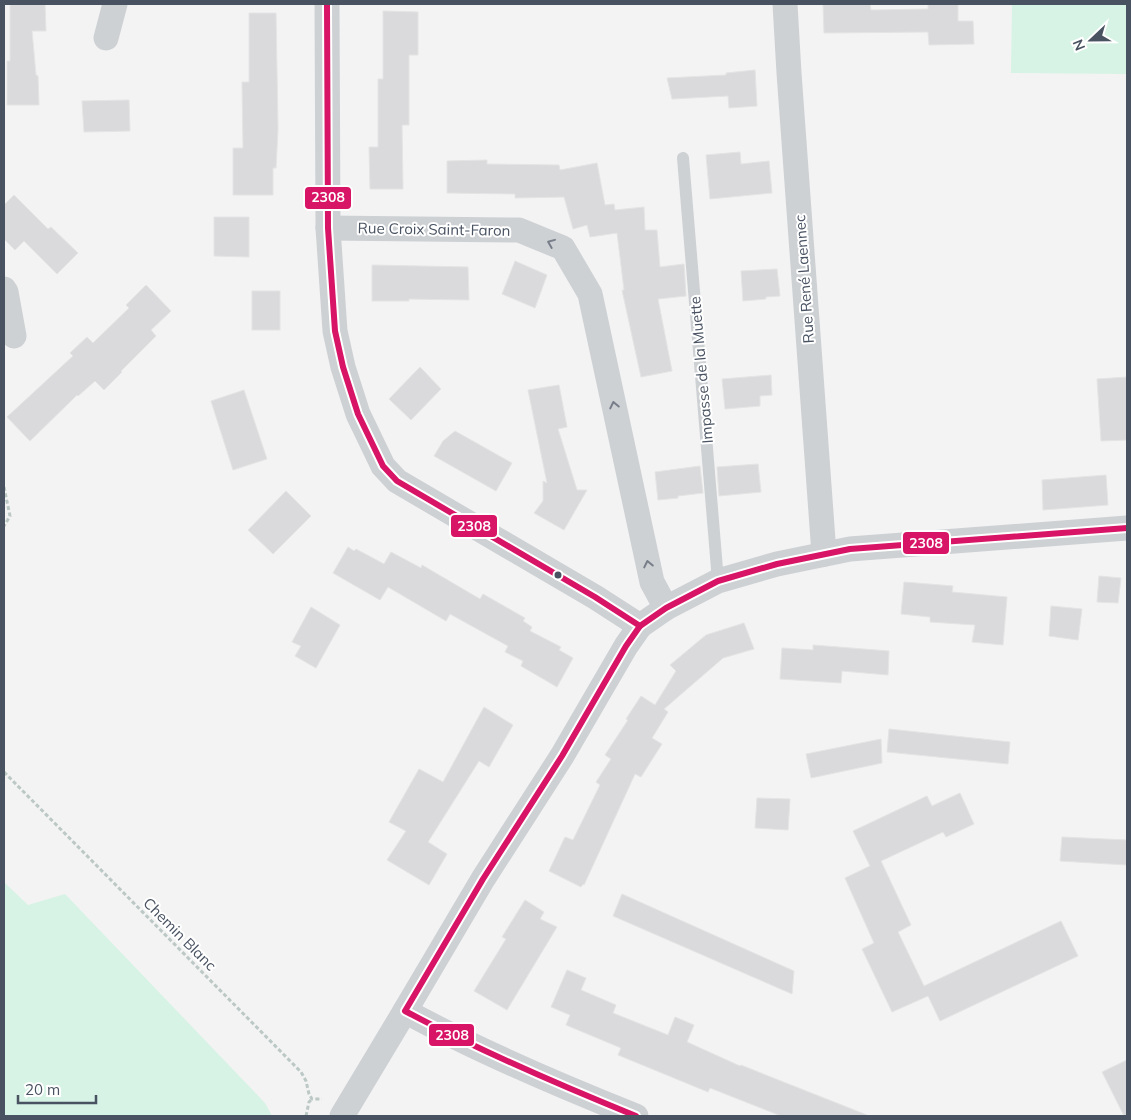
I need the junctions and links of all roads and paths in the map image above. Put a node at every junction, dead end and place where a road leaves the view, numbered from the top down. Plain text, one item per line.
1 (115, 4) edge
2 (327, 4) edge
3 (785, 4) edge
4 (106, 38) dead end
5 (683, 158) dead end
6 (328, 228) junction
7 (4, 289) edge
8 (14, 336) dead end
9 (4, 487) edge
10 (4, 526) edge
11 (1127, 528) edge
12 (824, 554) junction
13 (718, 581) junction
14 (666, 608) junction
15 (640, 626) junction
16 (4, 772) edge
17 (405, 1011) junction
18 (312, 1099) junction
19 (324, 1099) dead end
20 (306, 1116) edge
21 (342, 1116) edge
22 (636, 1116) edge

1 - 4 street
2 - 6 street
3 - 12 street, Rue René Laennec
5 - 13 lane, Impasse de la Muette
14 -> 6 street, Rue Croix Saint-Faron
6 - 15 street
7 - 8 street
9 - 10 path
11 - 12 street
12 - 13 street
13 - 14 street
14 - 15 street
15 - 17 street
16 - 18 path, Chemin Blanc
17 - 21 street
17 - 22 street
18 - 19 path
18 - 20 path

